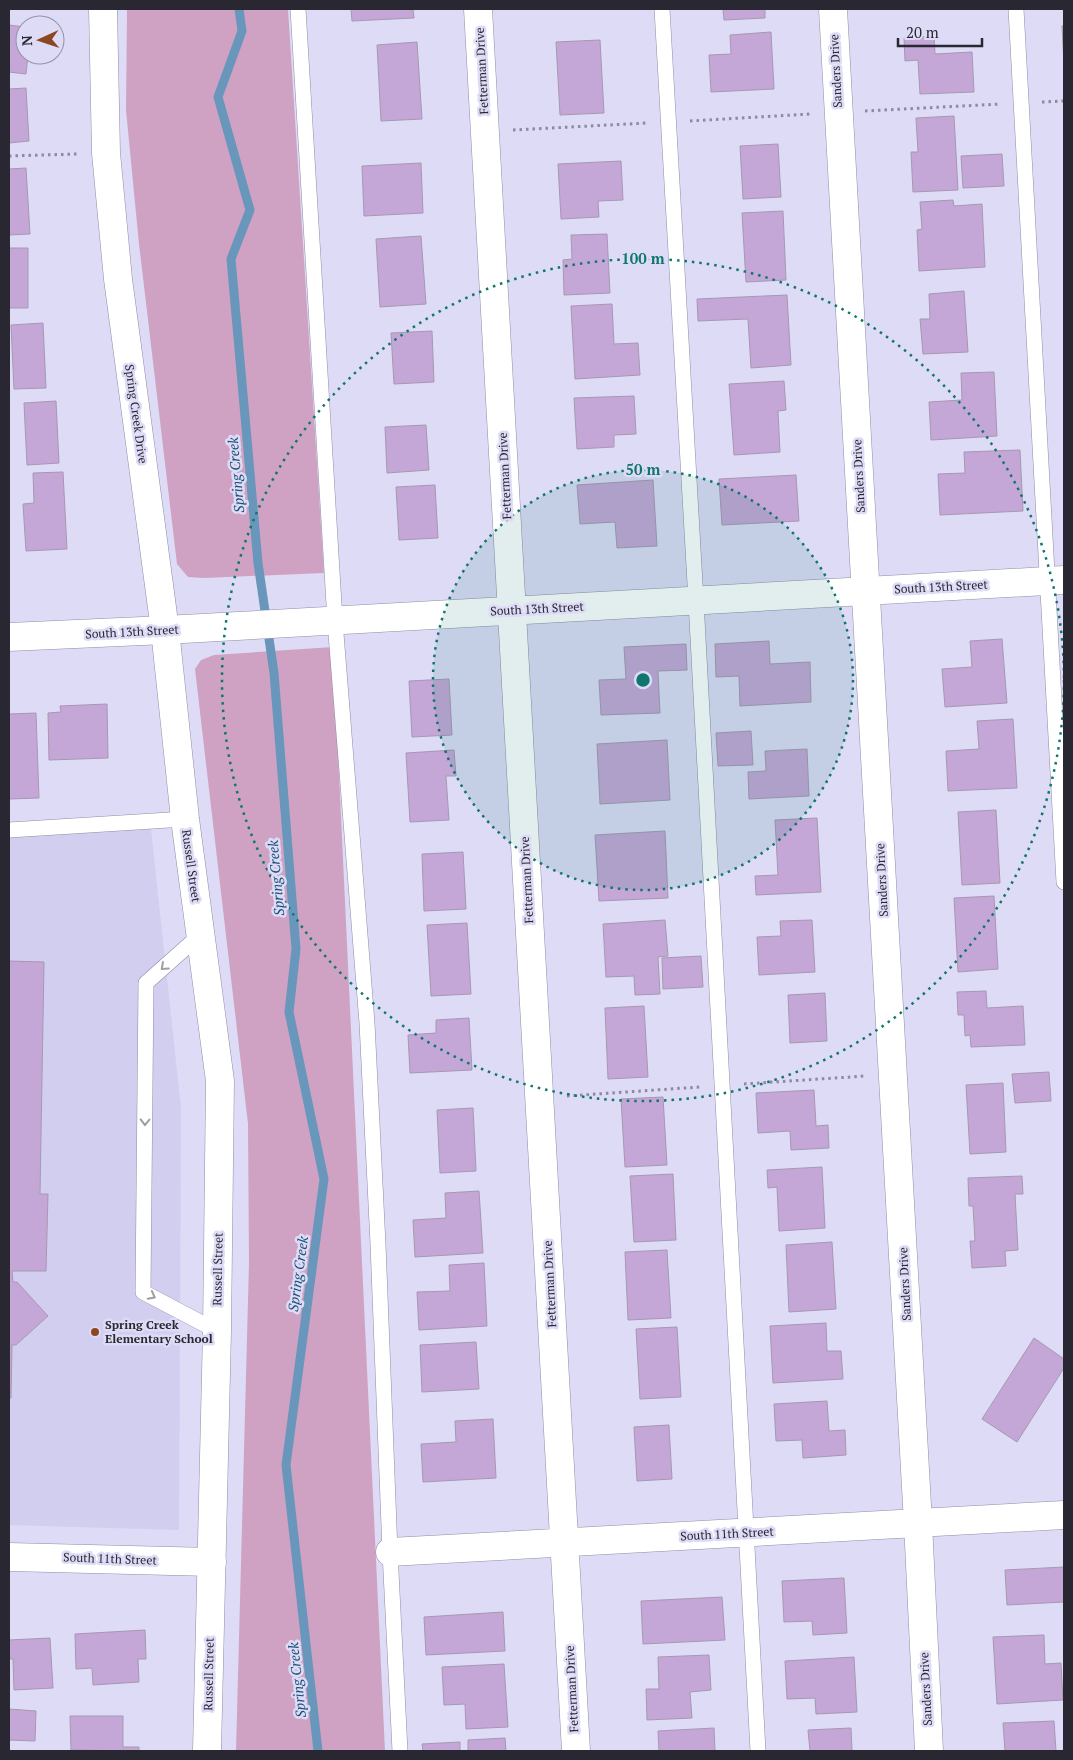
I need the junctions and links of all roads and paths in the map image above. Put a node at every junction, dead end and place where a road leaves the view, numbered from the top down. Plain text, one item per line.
1 (103, 9) edge
2 (298, 9) edge
3 (478, 9) edge
4 (662, 9) edge
5 (833, 9) edge
6 (1016, 9) edge
7 (1064, 100) edge
8 (1022, 103) junction
9 (839, 112) junction
10 (668, 122) junction
11 (485, 132) junction
12 (106, 153) junction
13 (9, 156) edge
14 (1056, 580) edge
15 (866, 591) junction
16 (696, 601) junction
17 (512, 611) junction
18 (335, 621) junction
19 (165, 630) junction
20 (9, 637) edge
21 (185, 819) junction
22 (9, 830) edge
23 (1064, 882) edge
24 (200, 935) junction
25 (217, 1331) junction
26 (1064, 1515) edge
27 (918, 1523) junction
28 (746, 1533) junction
29 (564, 1543) junction
30 (390, 1552) junction
31 (9, 1556) edge
32 (212, 1562) junction
33 (207, 1751) edge
34 (400, 1751) edge
35 (576, 1751) edge
36 (758, 1751) edge
37 (929, 1751) edge

1 - 12 street, Spring Creek Drive
2 - 18 lane
3 - 11 street, Fetterman Drive
4 - 10 lane
5 - 9 street, Sanders Drive
6 - 8 lane
7 - 8 path
8 - 9 path
8 - 14 lane
9 - 10 path
9 - 15 street, Sanders Drive
10 - 11 path
10 - 16 lane
11 - 17 street, Fetterman Drive
12 - 13 path
12 - 19 street, Spring Creek Drive
14 - 15 street, South 13th Street
14 - 23 lane
15 - 16 street, South 13th Street
15 - 27 street, Sanders Drive
16 - 17 street, South 13th Street
16 - 28 lane
17 - 18 street, South 13th Street
17 - 29 street, Fetterman Drive
18 - 19 street, South 13th Street
18 - 30 lane
19 - 20 street, South 13th Street
19 - 21 street, Spring Creek Drive
21 - 22 lane
21 - 24 street, Russell Street
24 - 25 street, Russell Street
24 -> 25 lane
25 - 32 street, Russell Street
26 - 27 street, South 11th Street
27 - 28 street, South 11th Street
27 - 37 street, Sanders Drive
28 - 29 street, South 11th Street
28 - 36 lane
29 - 30 street, South 11th Street
29 - 35 street, Fetterman Drive
30 - 34 lane
31 - 32 street, South 11th Street
32 - 33 street, Russell Street

